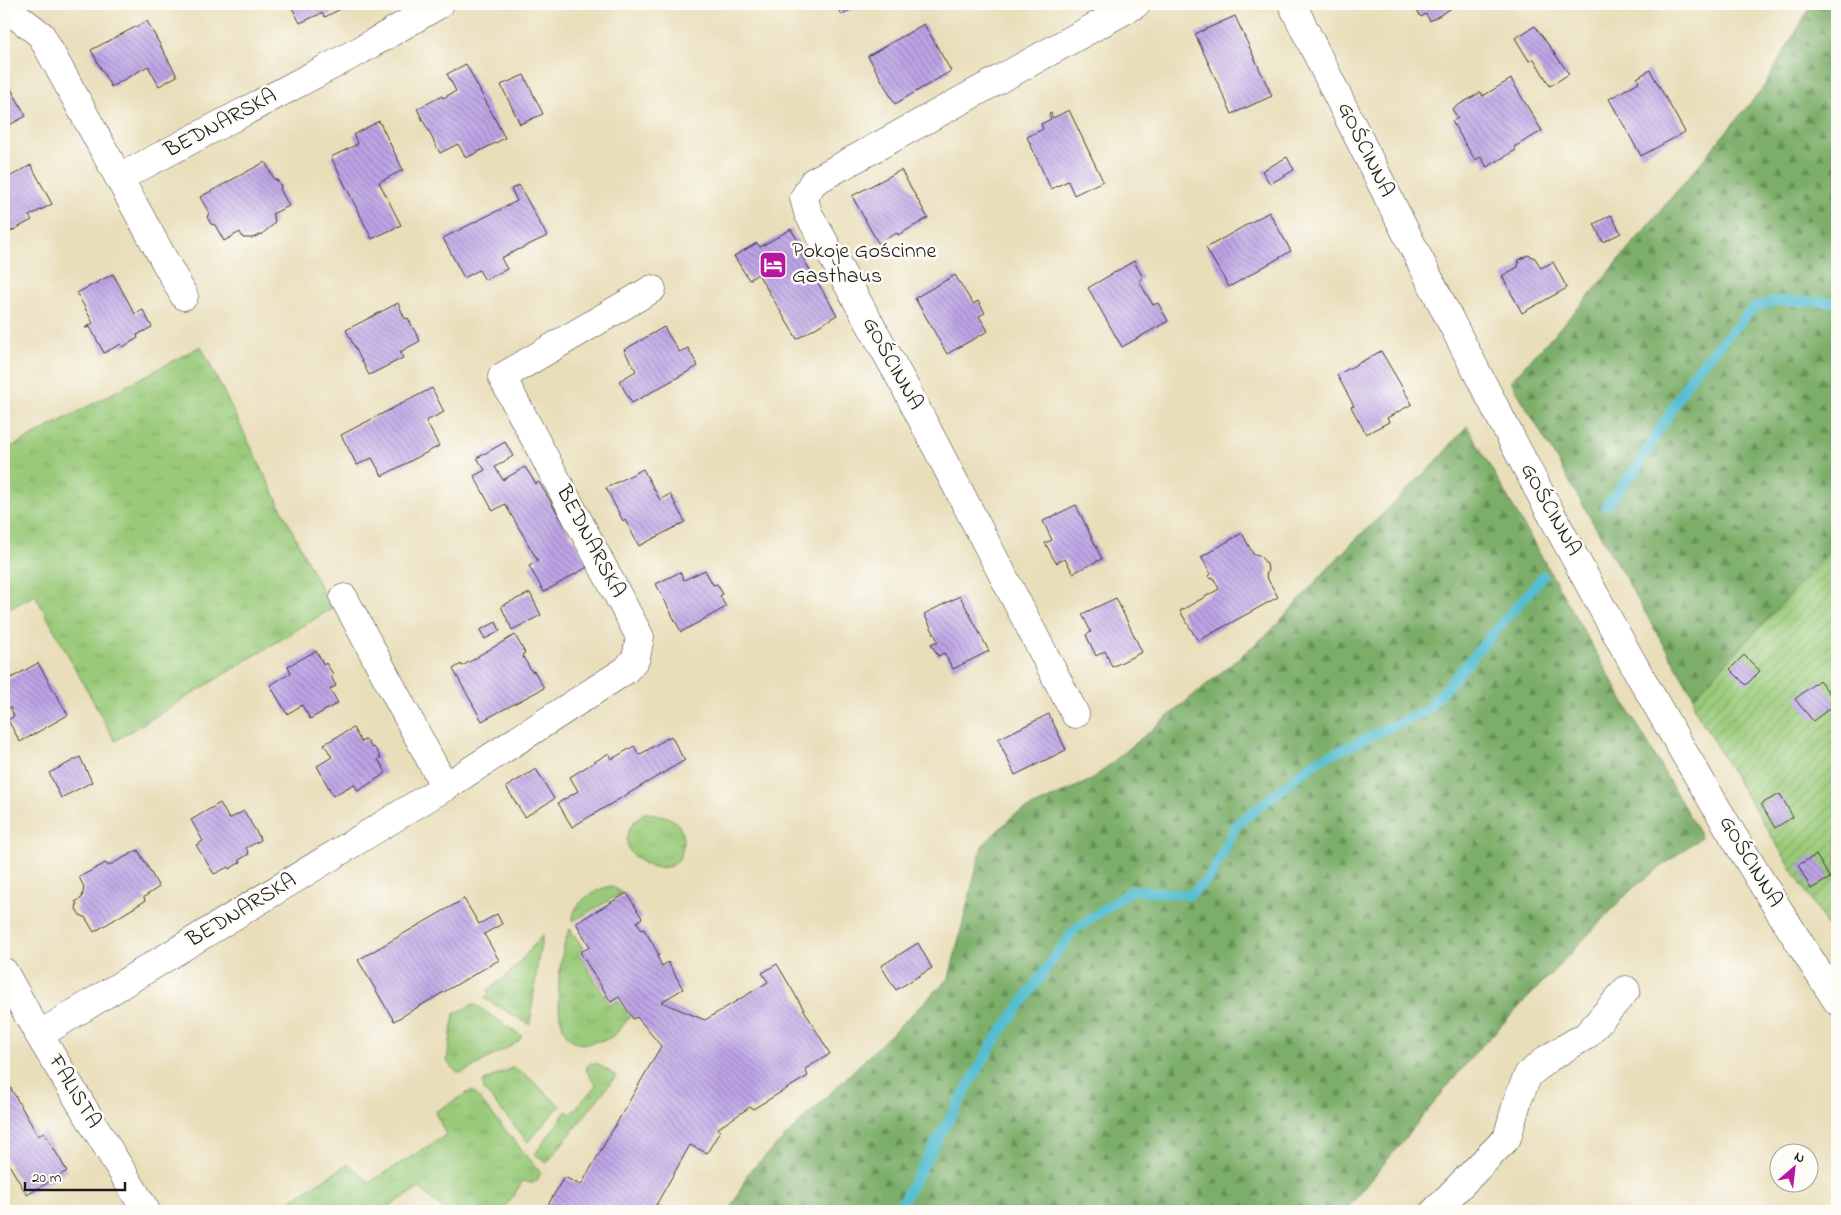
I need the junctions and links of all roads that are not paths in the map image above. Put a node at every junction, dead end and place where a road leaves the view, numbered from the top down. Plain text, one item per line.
1 (440, 4) edge
2 (1136, 4) edge
3 (1292, 4) edge
4 (4, 10) edge
5 (119, 178) junction
6 (652, 289) dead end
7 (184, 296) dead end
8 (344, 598) dead end
9 (1075, 714) dead end
10 (445, 788) junction
11 (4, 972) edge
12 (1626, 990) dead end
13 (1837, 1001) edge
14 (39, 1035) junction
15 (146, 1211) edge
16 (1435, 1211) edge

1 - 5 street, BEDNARSKA
2 - 9 street, GOŚCINNA
3 - 13 street, GOŚCINNA
4 - 5 street
5 - 7 street
6 - 10 street, BEDNARSKA
8 - 10 street
10 - 14 street, BEDNARSKA
11 - 14 street, FALISTA
12 - 16 street
14 - 15 street, FALISTA

